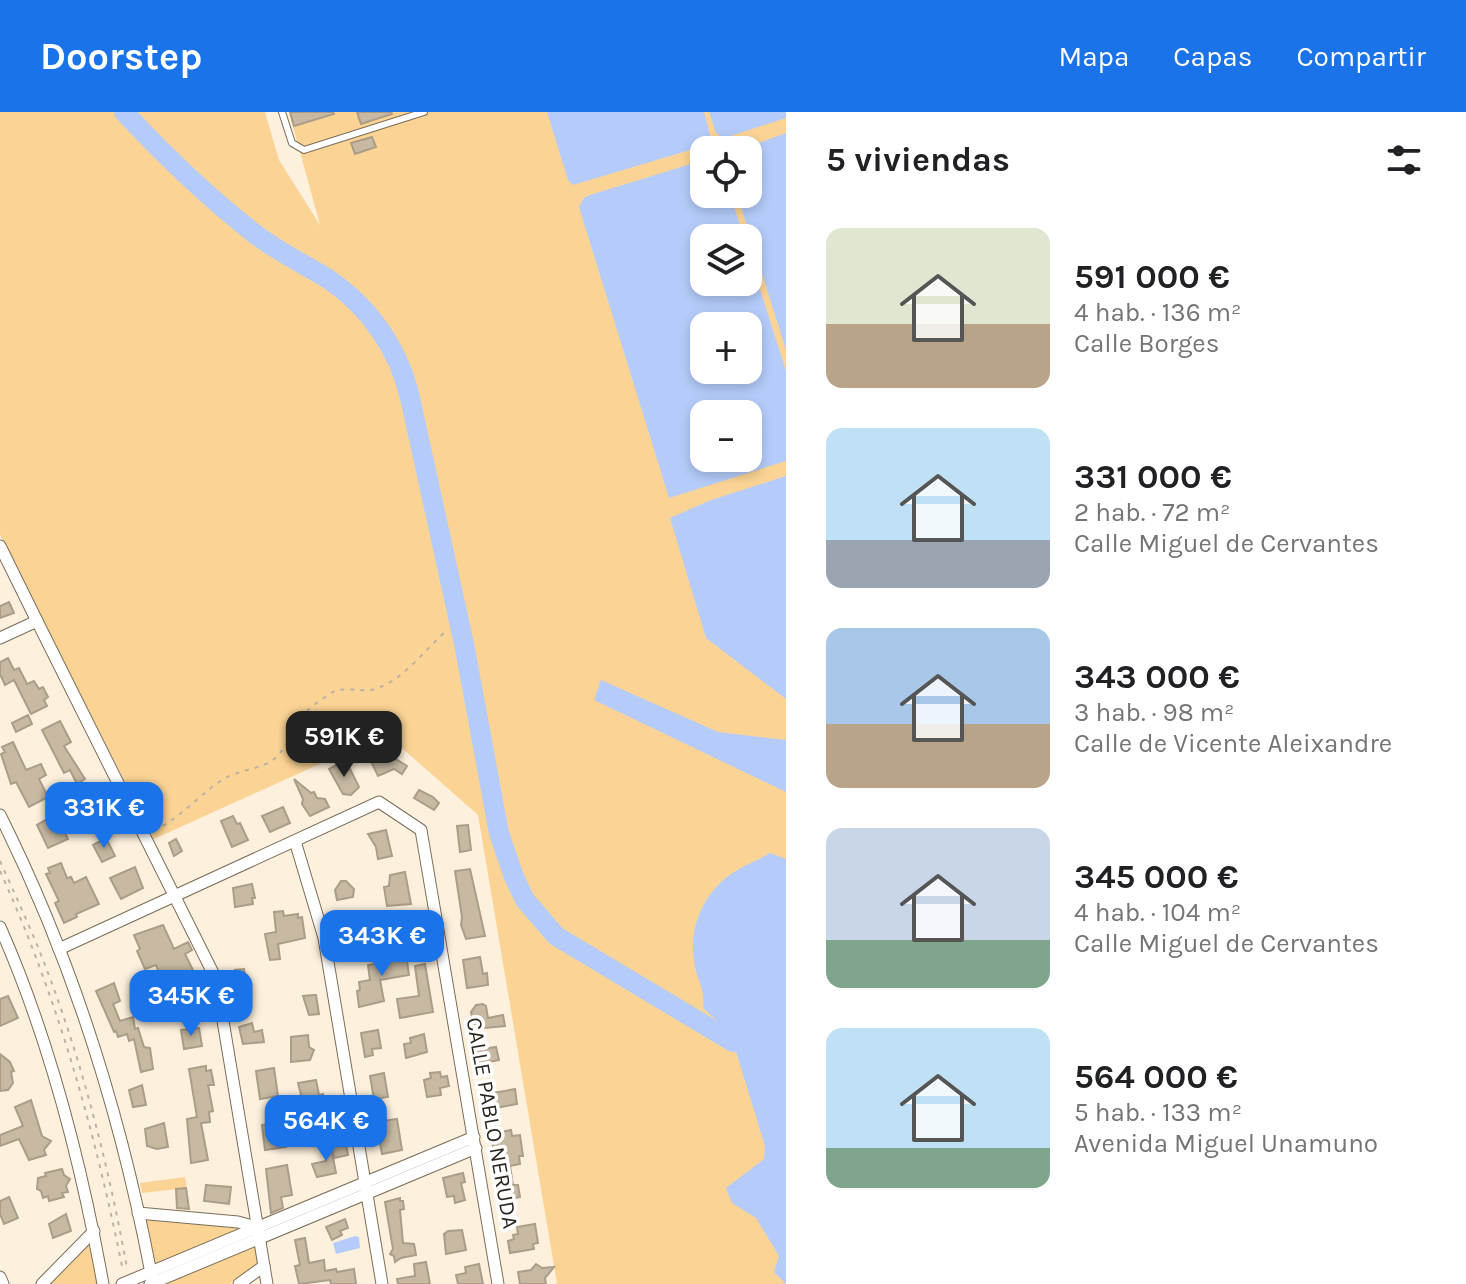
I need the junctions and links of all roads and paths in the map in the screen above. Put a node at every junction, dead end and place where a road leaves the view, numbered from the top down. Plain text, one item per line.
1 (282, 112) edge
2 (424, 112) edge
3 (0, 546) edge
4 (37, 621) junction
5 (445, 632) dead end
6 (0, 638) edge
7 (0, 815) edge
8 (145, 836) junction
9 (295, 841) junction
10 (0, 861) edge
11 (0, 871) edge
12 (175, 896) junction
13 (0, 927) edge
14 (59, 949) junction
15 (475, 1142) junction
16 (366, 1188) junction
17 (138, 1213) junction
18 (94, 1231) junction
19 (258, 1233) junction
20 (264, 1266) junction
21 (0, 1277) edge
22 (152, 1281) edge
23 (125, 1283) edge
24 (3, 1284) edge
25 (42, 1284) edge
26 (103, 1284) edge
27 (239, 1284) edge
28 (267, 1284) edge
29 (382, 1284) edge
30 (498, 1284) edge

1 - 2 lane
3 - 4 street
4 - 6 street
4 - 8 street
5 - 8 path
7 - 14 street
8 - 12 street
9 - 12 street
9 - 15 street, CALLE PABLO NERUDA
9 - 16 street
10 - 23 path
11 - 23 path
12 - 14 street
12 - 19 street
13 - 18 street
14 - 17 street
15 - 16 street
15 - 30 street, CALLE PABLO NERUDA
16 - 19 street
16 - 29 street
17 - 19 street
17 - 22 street
18 - 25 street
18 - 26 street
19 - 20 street
19 - 22 street
20 - 27 street
20 - 28 street
21 - 24 street
22 - 23 street

